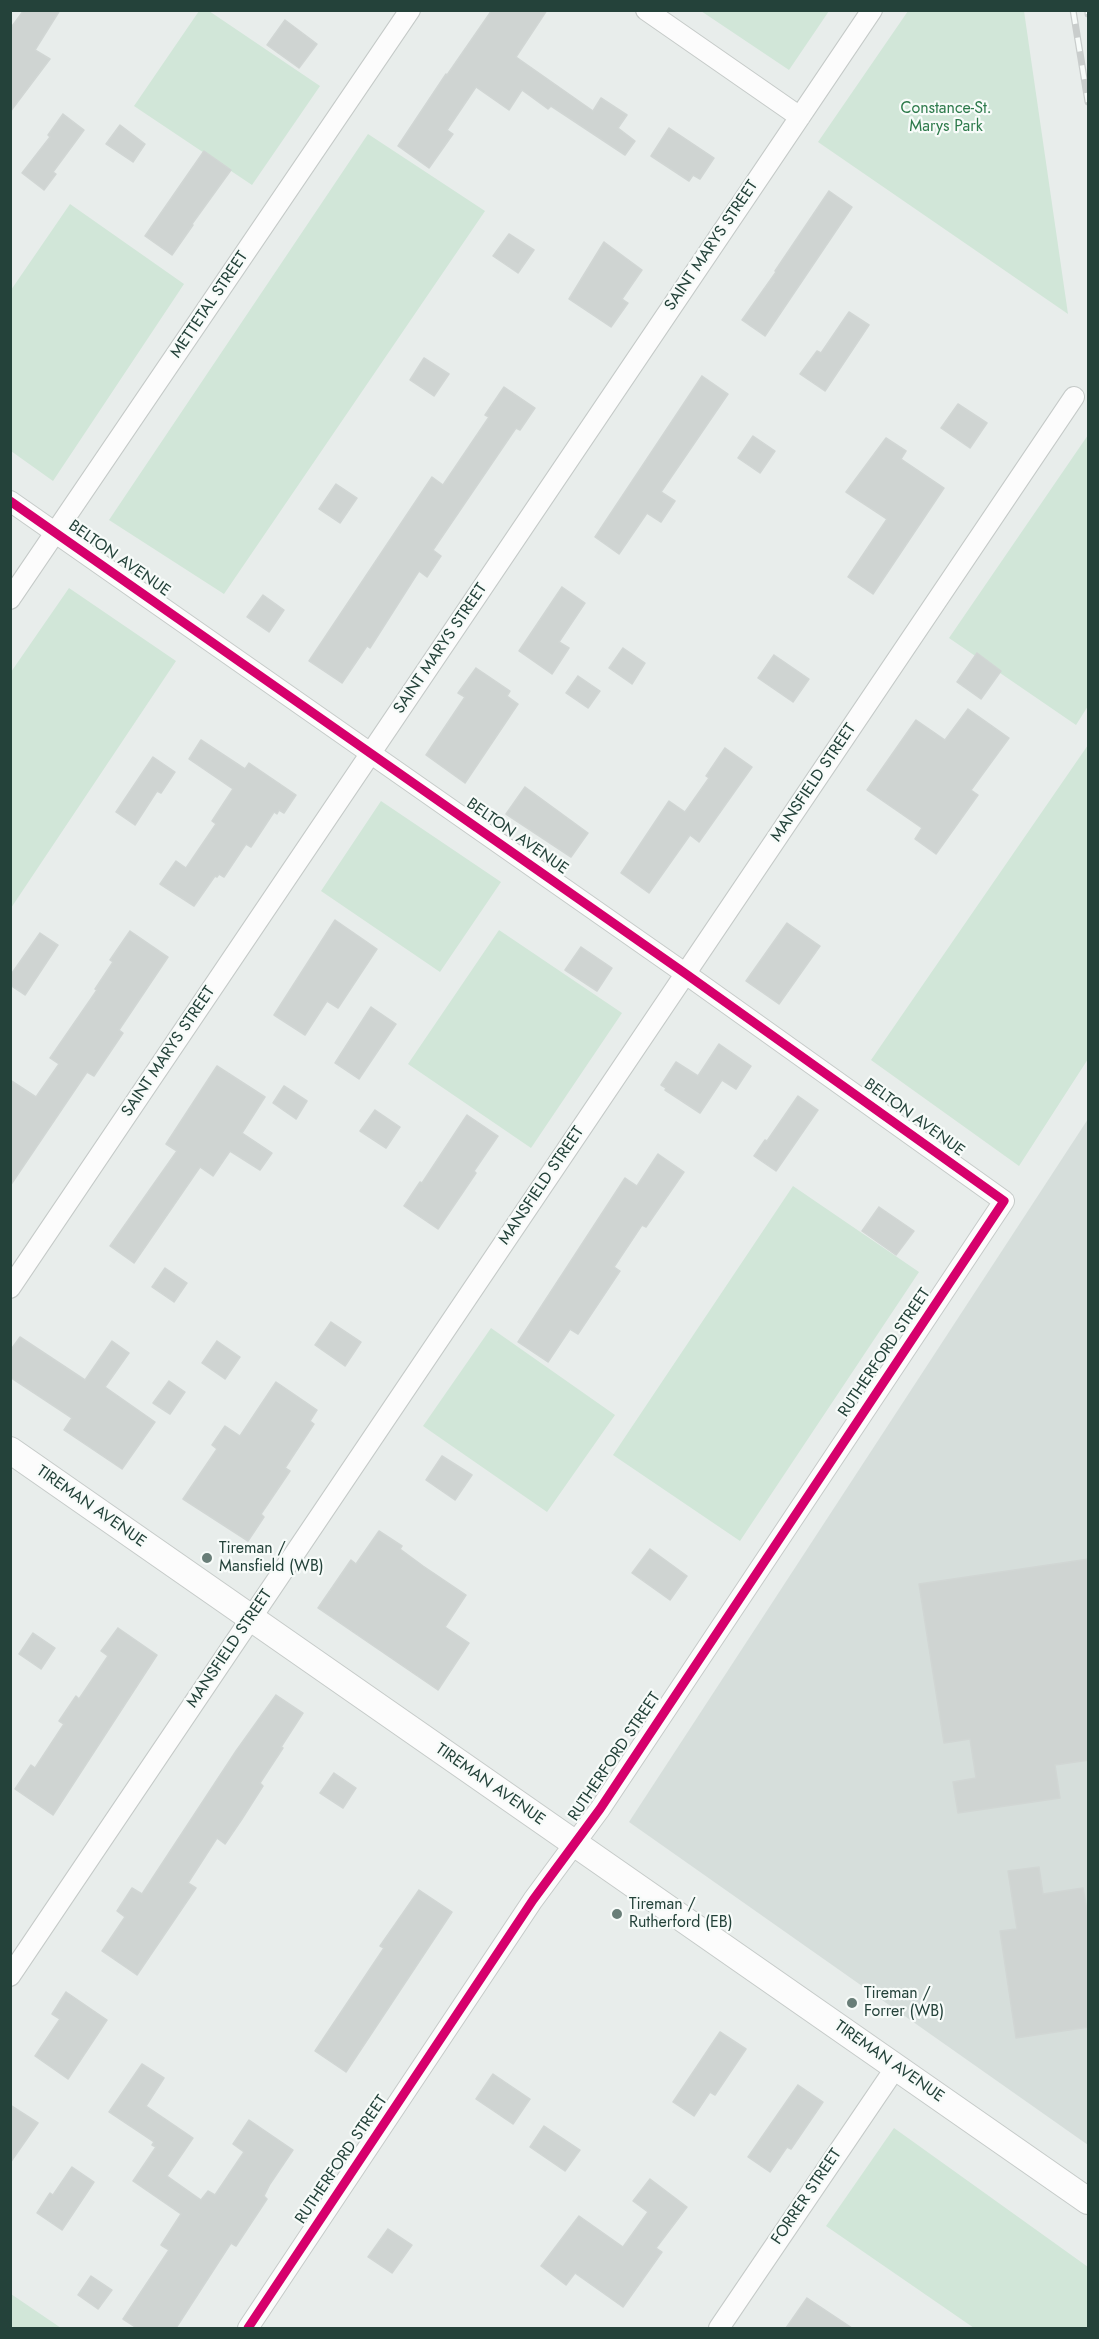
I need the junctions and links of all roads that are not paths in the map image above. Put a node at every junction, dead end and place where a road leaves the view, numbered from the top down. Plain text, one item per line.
1 (410, 10) edge
2 (646, 10) edge
3 (872, 10) edge
4 (800, 117) junction
5 (1074, 397) dead end
6 (10, 501) edge
7 (56, 533) junction
8 (10, 599) edge
9 (371, 753) junction
10 (686, 974) junction
11 (1004, 1201) joint
12 (10, 1288) edge
13 (10, 1450) edge
14 (251, 1619) junction
15 (574, 1843) junction
16 (10, 1976) edge
17 (896, 2067) junction
18 (1089, 2200) edge
19 (248, 2328) edge
20 (719, 2328) edge

1 - 7 street, METTETAL STREET
2 - 4 street
3 - 4 street, SAINT MARYS STREET
4 - 9 street, SAINT MARYS STREET
5 - 10 street, MANSFIELD STREET
6 - 7 street, BELTON AVENUE
7 - 8 street, METTETAL STREET
7 - 9 street, BELTON AVENUE
9 - 10 street, BELTON AVENUE
9 - 12 street, SAINT MARYS STREET
10 - 11 street, BELTON AVENUE
10 - 14 street, MANSFIELD STREET
11 - 15 street, RUTHERFORD STREET
13 - 14 street, TIREMAN AVENUE
14 - 15 street, TIREMAN AVENUE
14 - 16 street, MANSFIELD STREET
15 - 17 street, TIREMAN AVENUE
15 - 19 street, RUTHERFORD STREET
17 - 18 street, TIREMAN AVENUE
17 - 20 street, FORRER STREET

